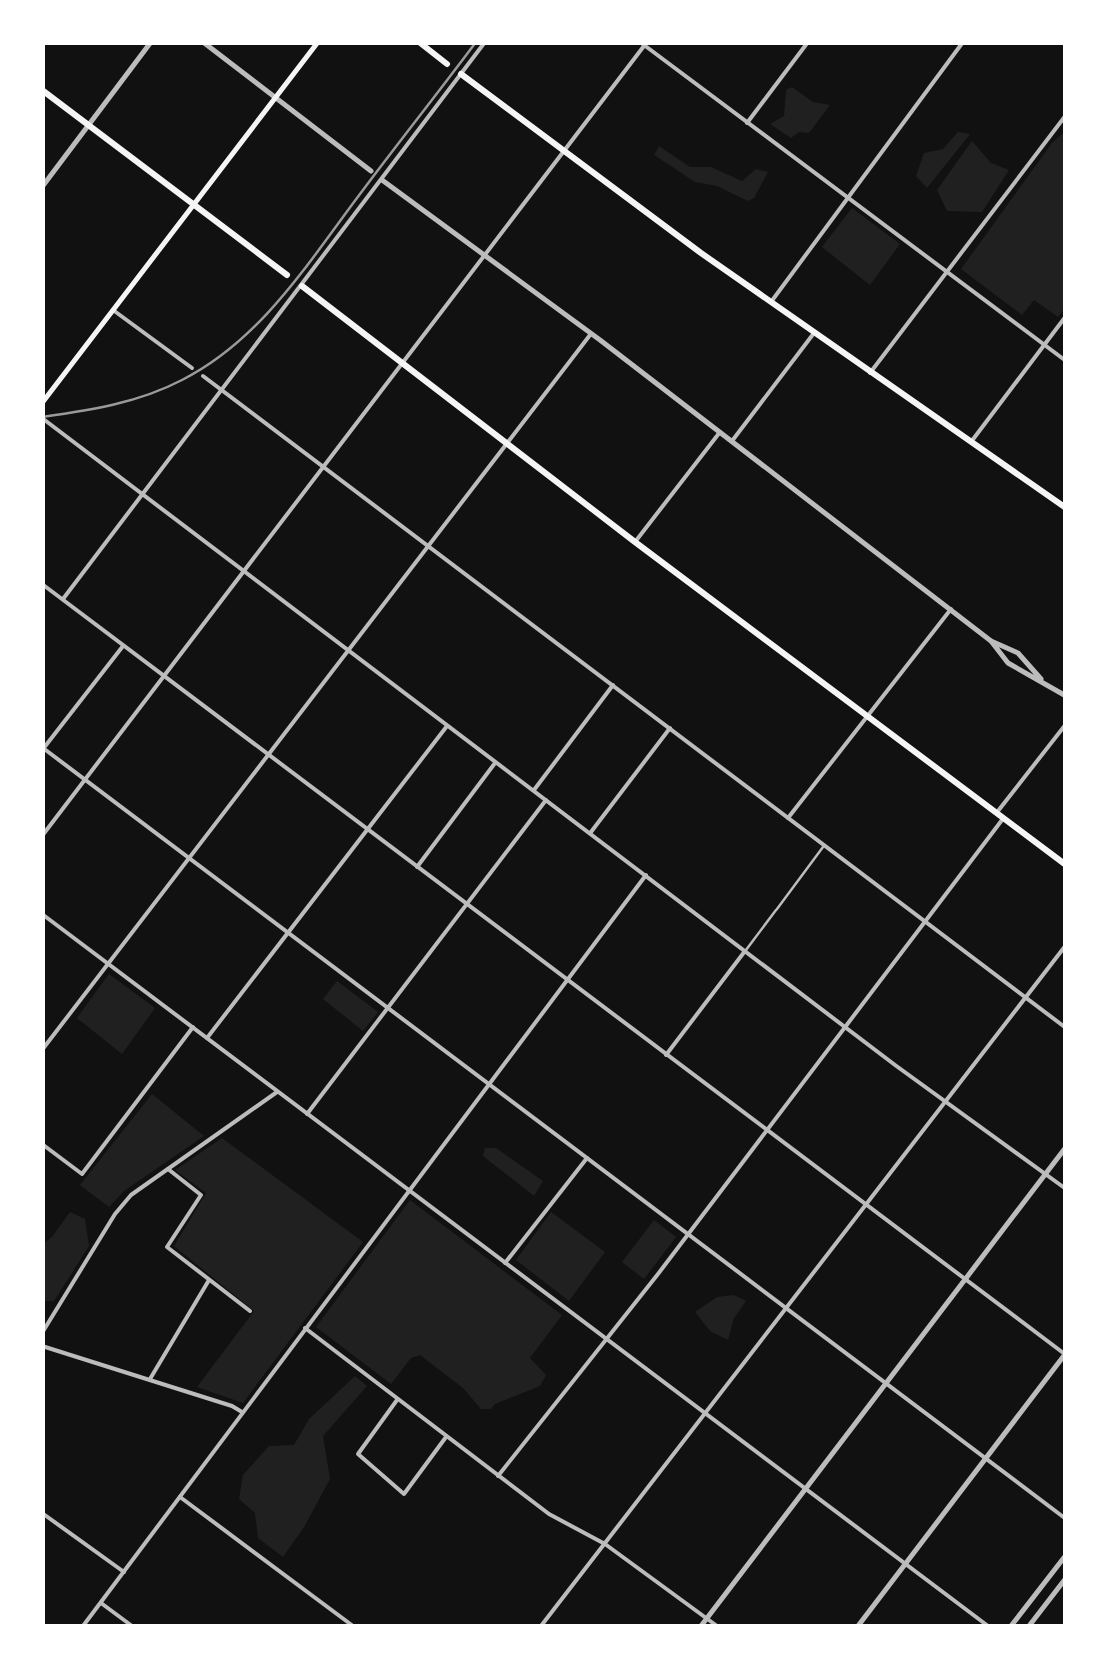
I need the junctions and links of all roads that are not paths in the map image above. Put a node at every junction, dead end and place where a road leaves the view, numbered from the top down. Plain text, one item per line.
1 (151, 42) edge
2 (203, 42) edge
3 (318, 42) edge
4 (419, 42) edge
5 (485, 42) edge
6 (808, 42) edge
7 (963, 42) edge
8 (644, 44) edge
9 (447, 64) dead end
10 (461, 74) junction
11 (42, 90) edge
12 (276, 98) junction
13 (1066, 115) edge
14 (747, 123) junction
15 (89, 126) junction
16 (564, 153) junction
17 (371, 171) dead end
18 (382, 180) junction
19 (42, 187) edge
20 (847, 197) junction
21 (195, 204) junction
22 (485, 257) junction
23 (947, 271) junction
24 (287, 275) dead end
25 (302, 286) junction
26 (771, 302) junction
27 (113, 310) junction
28 (1066, 316) edge
29 (814, 333) junction
30 (590, 335) junction
31 (1045, 345) junction
32 (1066, 360) edge
33 (403, 364) junction
34 (192, 368) dead end
35 (870, 373) junction
36 (203, 376) dead end
37 (223, 391) junction
38 (42, 402) edge
39 (42, 418) edge
40 (720, 432) junction
41 (732, 441) junction
42 (971, 442) junction
43 (506, 444) junction
44 (324, 466) junction
45 (144, 494) junction
46 (1066, 508) edge
47 (635, 542) junction
48 (428, 545) junction
49 (245, 571) junction
50 (42, 584) edge
51 (62, 599) junction
52 (950, 609) junction
53 (991, 641) junction
54 (123, 646) junction
55 (348, 650) junction
56 (164, 677) junction
57 (1041, 679) junction
58 (612, 686) junction
59 (1066, 696) edge
60 (866, 717) junction
61 (1066, 724) edge
62 (447, 726) junction
63 (670, 728) junction
64 (43, 749) edge
65 (267, 755) junction
66 (495, 762) junction
67 (86, 781) junction
68 (533, 791) junction
69 (546, 800) junction
70 (999, 817) junction
71 (788, 818) junction
72 (368, 829) junction
73 (590, 833) junction
74 (42, 836) edge
75 (824, 846) junction
76 (188, 858) junction
77 (1066, 865) edge
78 (418, 867) junction
79 (646, 875) junction
80 (467, 904) junction
81 (42, 914) edge
82 (924, 923) junction
83 (288, 934) junction
84 (1066, 946) edge
85 (746, 950) junction
86 (107, 964) junction
87 (567, 979) junction
88 (1025, 998) junction
89 (388, 1009) junction
90 (847, 1026) junction
91 (193, 1027) junction
92 (1066, 1028) edge
93 (207, 1038) junction
94 (42, 1050) edge
95 (666, 1055) junction
96 (488, 1084) junction
97 (277, 1092) junction
98 (946, 1101) junction
99 (307, 1114) junction
100 (767, 1131) junction
101 (42, 1144) edge
102 (1066, 1147) edge
103 (587, 1158) junction
104 (168, 1168) junction
105 (1045, 1174) junction
106 (1066, 1189) edge
107 (408, 1191) junction
108 (866, 1205) junction
109 (687, 1235) junction
110 (505, 1263) junction
111 (965, 1279) junction
112 (209, 1280) junction
113 (785, 1309) junction
114 (250, 1312) dead end
115 (304, 1328) junction
116 (42, 1333) edge
117 (606, 1340) junction
118 (42, 1346) edge
119 (1065, 1354) edge
120 (150, 1379) junction
121 (884, 1384) junction
122 (398, 1400) junction
123 (242, 1412) junction
124 (704, 1414) junction
125 (446, 1438) junction
126 (986, 1459) junction
127 (498, 1476) junction
128 (803, 1490) junction
129 (180, 1497) junction
130 (42, 1513) edge
131 (1066, 1519) edge
132 (605, 1544) junction
133 (1066, 1554) edge
134 (904, 1564) junction
135 (124, 1572) junction
136 (1066, 1578) edge
137 (101, 1603) junction
138 (707, 1619) junction
139 (83, 1626) edge
140 (132, 1626) edge
141 (353, 1626) edge
142 (541, 1626) edge
143 (701, 1626) edge
144 (717, 1626) edge
145 (858, 1626) edge
146 (988, 1626) edge
147 (1012, 1626) edge
148 (1029, 1626) edge

1 - 15 street
2 - 12 street
3 - 12 main road
4 - 9 highway
5 - 10 street
6 - 14 street
7 - 20 street
8 - 14 street
8 - 16 street
10 - 16 highway
10 - 18 street
11 - 15 highway
12 - 17 street
12 - 21 main road
13 - 23 street
14 - 20 street
15 - 19 street
15 - 21 highway
16 - 22 street
16 - 26 highway
18 - 22 street
18 - 25 street
20 - 23 street
20 - 26 street
21 - 24 highway
21 - 27 main road
22 - 30 street
22 - 33 street
23 - 31 street
23 - 35 street
25 - 33 highway
25 - 37 street
26 - 29 highway
27 - 34 street
27 - 38 main road
28 - 31 street
29 - 35 highway
29 - 41 street
30 - 40 street
30 - 43 street
31 - 32 street
31 - 42 street
33 - 43 highway
33 - 44 street
35 - 42 highway
36 - 37 street
37 - 44 street
37 - 45 street
39 - 45 street
40 - 41 street
40 - 47 street
41 - 52 street
42 - 46 highway
43 - 47 highway
43 - 48 street
44 - 48 street
44 - 49 street
45 - 49 street
45 - 51 street
47 - 60 highway
48 - 55 street
48 - 58 street
49 - 55 street
49 - 56 street
50 - 51 street
51 - 54 street
52 - 53 street
52 - 60 street
53 - 57 street
53 - 57 street
54 - 56 street
54 - 64 street
55 - 62 street
55 - 65 street
56 - 65 street
56 - 67 street
57 - 59 street
58 - 63 street
58 - 68 street
60 - 70 highway
60 - 71 street
61 - 70 street
62 - 66 street
62 - 72 street
63 - 71 street
63 - 73 street
64 - 67 street
65 - 72 street
65 - 76 street
66 - 68 street
66 - 78 street
67 - 74 street
67 - 76 street
68 - 69 street
69 - 73 street
69 - 80 street
70 - 77 highway
70 - 82 street
71 - 75 street
72 - 78 street
72 - 83 street
73 - 79 street
75 - 82 street
75 - 85 street
76 - 83 street
76 - 86 street
78 - 80 street
79 - 85 street
79 - 87 street
80 - 87 street
80 - 89 street
81 - 86 street
82 - 88 street
82 - 90 street
83 - 89 street
83 - 93 street
84 - 88 street
85 - 90 street
85 - 95 street
86 - 91 street
86 - 94 street
87 - 95 street
87 - 96 street
88 - 92 street
88 - 98 street
89 - 96 street
89 - 99 street
90 - 98 street
90 - 100 street
91 - 93 street
91 - 101 street
93 - 97 street
95 - 100 street
96 - 103 street
96 - 107 street
97 - 99 street
97 - 104 street
98 - 105 street
98 - 108 street
99 - 107 street
100 - 108 street
100 - 109 street
102 - 105 street
103 - 109 street
103 - 110 street
104 - 112 street
104 - 116 street
105 - 106 street
105 - 111 street
107 - 110 street
107 - 115 street
108 - 111 street
108 - 113 street
109 - 113 street
109 - 117 street
110 - 117 street
111 - 119 street
111 - 121 street
112 - 114 street
112 - 120 street
113 - 121 street
113 - 124 street
115 - 122 street
115 - 123 street
117 - 124 street
117 - 127 street
118 - 120 street
119 - 126 street
120 - 123 street
121 - 126 street
121 - 128 street
122 - 125 street
122 - 125 street
123 - 129 street
124 - 128 street
124 - 132 street
125 - 127 street
126 - 131 street
126 - 134 street
127 - 132 street
128 - 134 street
128 - 138 street
129 - 135 street
129 - 141 street
130 - 135 street
132 - 138 street
132 - 142 street
133 - 147 street
134 - 145 street
134 - 146 street
135 - 137 street
136 - 148 street
137 - 139 street
137 - 140 street
138 - 143 street
138 - 144 street

